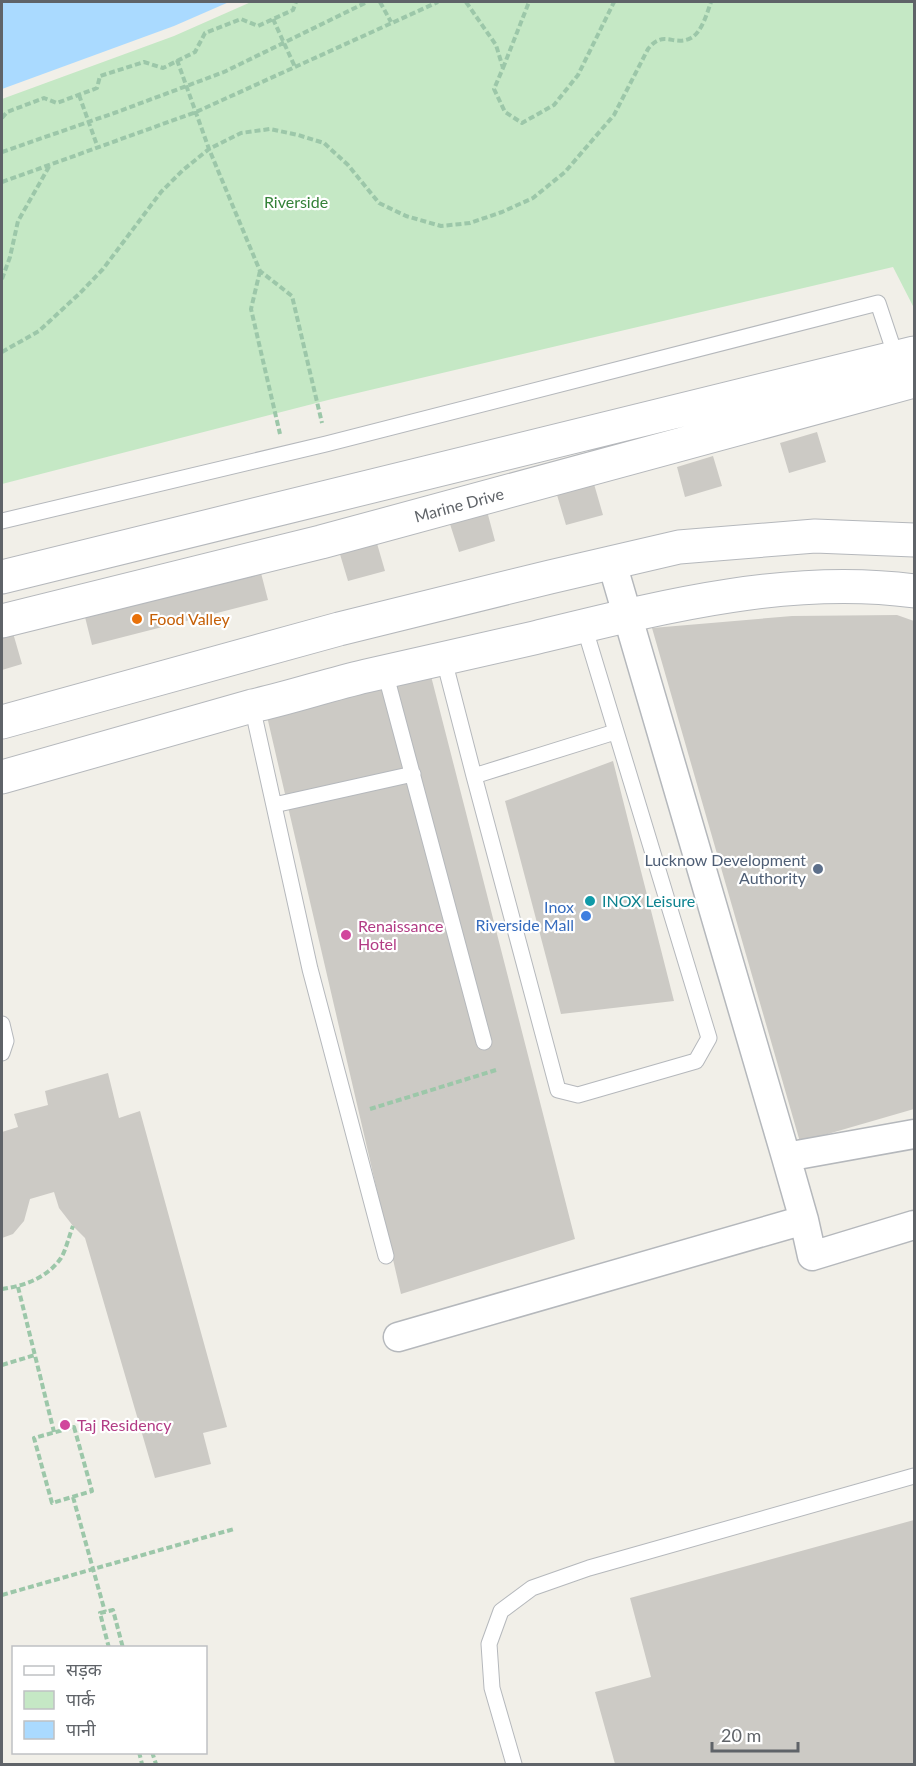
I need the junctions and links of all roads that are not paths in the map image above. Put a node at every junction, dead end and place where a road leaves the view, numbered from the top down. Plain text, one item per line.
1 (909, 363) edge
2 (2, 520) edge
3 (915, 540) edge
4 (612, 562) junction
5 (2, 577) edge
6 (915, 591) edge
7 (628, 615) junction
8 (2, 621) edge
9 (584, 626) junction
10 (444, 660) junction
11 (385, 672) junction
12 (252, 705) junction
13 (2, 722) edge
14 (615, 732) junction
15 (413, 774) junction
16 (474, 776) junction
17 (2, 777) edge
18 (274, 805) junction
19 (2, 1024) edge
20 (484, 1042) dead end
21 (2, 1053) edge
22 (915, 1134) edge
23 (786, 1157) junction
24 (804, 1220) junction
25 (915, 1225) edge
26 (386, 1256) dead end
27 (398, 1337) dead end
28 (915, 1476) edge
29 (514, 1764) edge

1 - 2 lane
1 - 5 street
1 - 8 street, Marine Drive
3 - 4 street
4 - 7 street
4 - 13 street
6 - 7 street
7 - 9 street
7 - 23 street
9 - 10 street
9 - 14 lane
10 - 11 street
10 - 16 lane
11 - 12 street
11 - 15 lane
12 - 17 street
12 - 18 lane
14 - 16 lane
14 - 16 lane
15 - 18 lane
15 - 20 lane
18 - 26 lane
19 - 21 lane
22 - 23 street
23 - 24 street
24 - 25 street
24 - 27 street
28 - 29 lane

